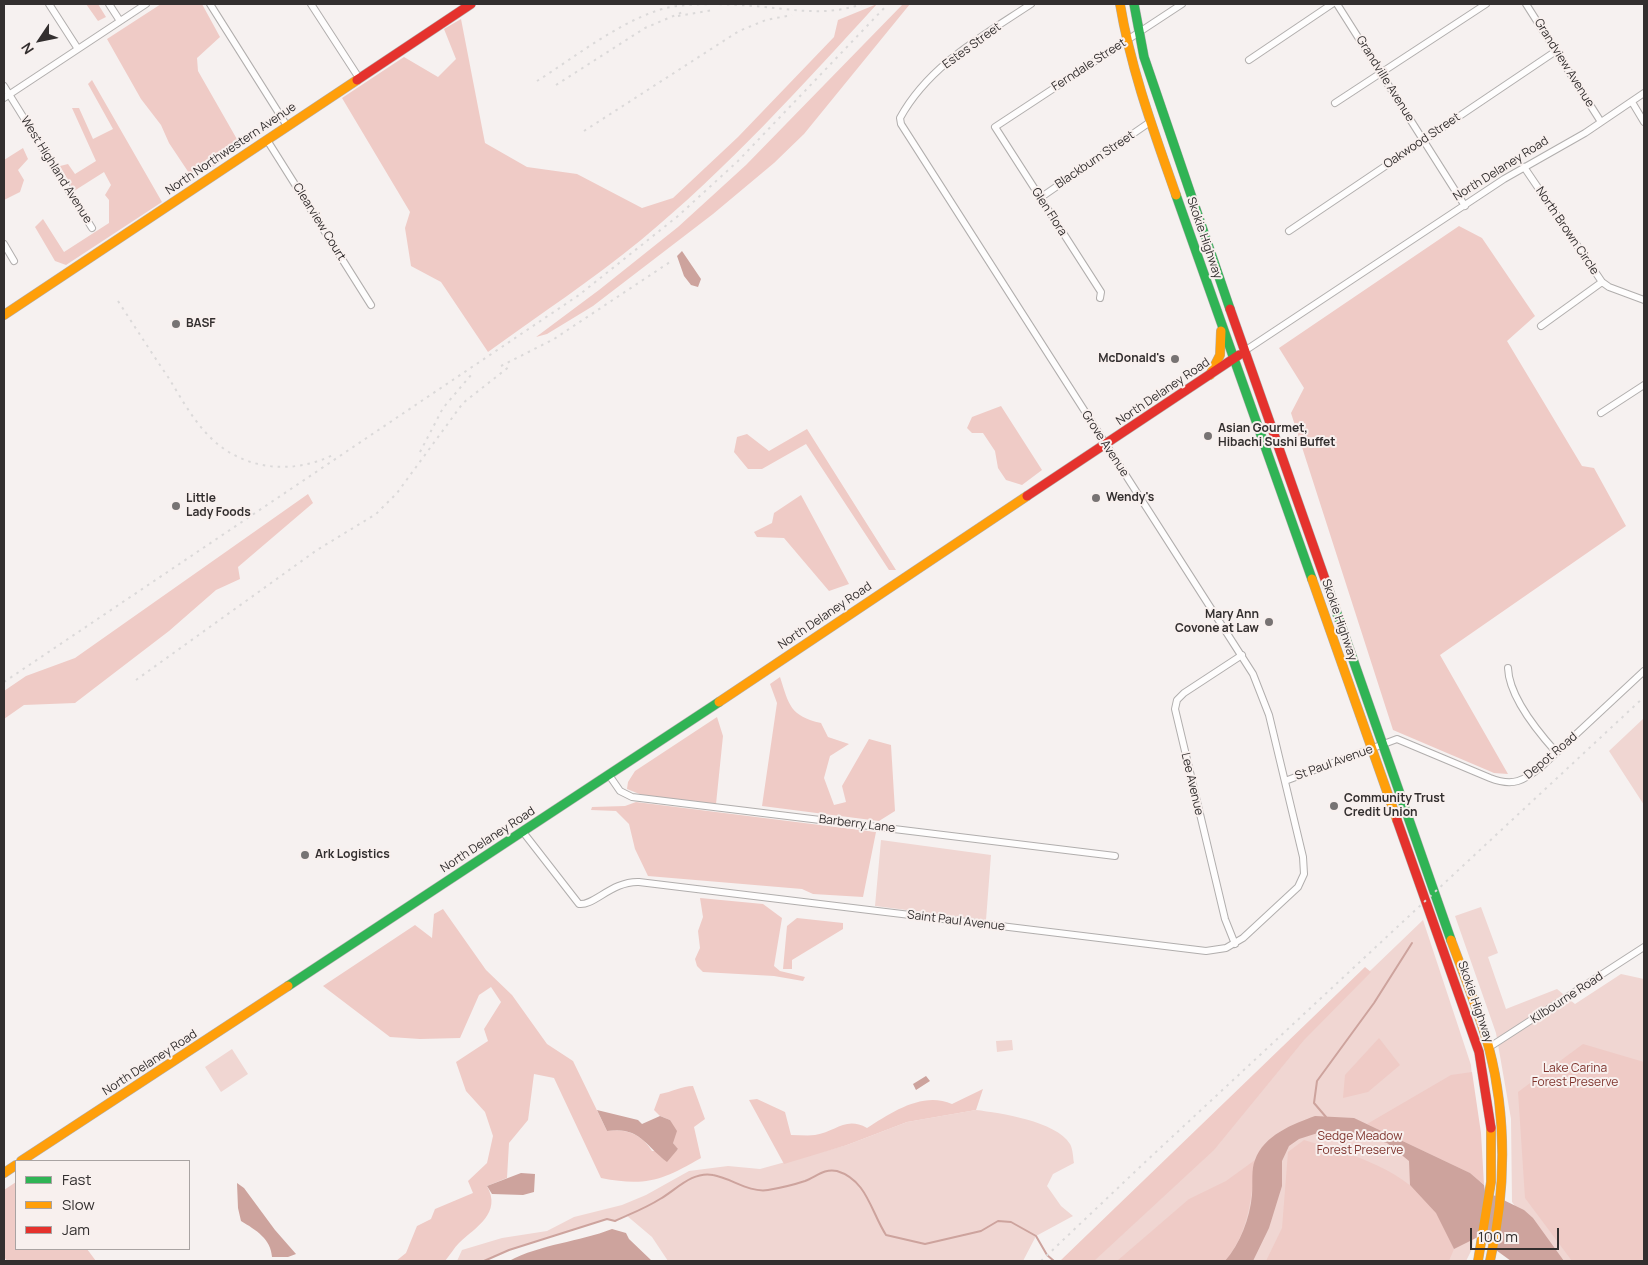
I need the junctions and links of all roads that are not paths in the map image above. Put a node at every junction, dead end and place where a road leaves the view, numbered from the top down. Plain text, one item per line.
1 (49, 4) edge
2 (109, 4) edge
3 (146, 4) edge
4 (210, 4) edge
5 (311, 4) edge
6 (471, 4) edge
7 (1031, 4) edge
8 (1120, 4) edge
9 (1134, 4) edge
10 (1182, 4) edge
11 (1332, 4) edge
12 (1337, 4) edge
13 (1486, 4) edge
14 (1526, 4) edge
15 (120, 21) junction
16 (1138, 33) junction
17 (1126, 41) junction
18 (78, 49) junction
19 (1556, 52) junction
20 (1249, 60) dead end
21 (1381, 73) junction
22 (359, 78) junction
23 (4, 86) edge
24 (1644, 94) edge
25 (6, 96) edge
26 (1632, 102) junction
27 (1335, 103) dead end
28 (900, 118) joint
29 (1150, 122) junction
30 (1601, 122) junction
31 (1644, 122) edge
32 (287, 126) junction
33 (995, 127) joint
34 (268, 140) junction
35 (1423, 140) junction
36 (1524, 167) junction
37 (1040, 198) junction
38 (1465, 206) junction
39 (92, 228) dead end
40 (1288, 231) dead end
41 (4, 244) edge
42 (14, 261) dead end
43 (1602, 282) junction
44 (1100, 298) dead end
45 (1644, 300) edge
46 (370, 305) dead end
47 (4, 315) edge
48 (1222, 325) junction
49 (1541, 326) dead end
50 (1246, 350) junction
51 (1234, 359) junction
52 (1210, 375) junction
53 (1644, 385) edge
54 (1601, 413) dead end
55 (1105, 445) junction
56 (1242, 655) junction
57 (1508, 668) dead end
58 (1644, 671) edge
59 (1383, 744) junction
60 (1372, 749) junction
61 (1556, 752) junction
62 (609, 775) junction
63 (1285, 781) junction
64 (523, 832) junction
65 (1115, 856) dead end
66 (1235, 944) junction
67 (1644, 946) edge
68 (1489, 1048) junction
69 (1479, 1052) junction
70 (23, 1160) edge
71 (15, 1166) edge
72 (4, 1173) edge
73 (1490, 1260) edge
74 (1478, 1261) edge

1 - 18 street
2 - 15 street
3 - 15 street
4 - 32 street
5 - 22 street
6 - 22 main road, North Northwestern Avenue
7 - 28 street, Estes Street
8 - 17 main road, Skokie Highway
9 - 16 main road, Skokie Highway
10 - 16 street, Ferndale Street
11 - 20 street
12 - 21 street, Grandville Avenue
13 - 21 street
14 - 19 street, Grandview Avenue
15 - 18 street
16 - 17 street, Ferndale Street
16 - 50 main road, Skokie Highway
17 - 29 main road, Skokie Highway
17 - 33 street, Ferndale Street
18 - 25 street
19 - 30 street, Grandview Avenue
19 - 35 street, Oakwood Street
21 - 27 street
21 - 35 street, Grandville Avenue
22 - 32 main road, North Northwestern Avenue
23 - 25 street, West Highland Avenue
24 - 26 street, North Delaney Road
25 - 39 street, West Highland Avenue
26 - 30 street, North Delaney Road
26 - 31 street
28 - 55 street, Grove Avenue
29 - 37 street, Blackburn Street
29 - 48 main road, Skokie Highway
30 - 36 street, North Delaney Road
32 - 34 main road, North Northwestern Avenue
33 - 37 street, Glen Flora
34 - 46 street, Clearview Court
34 - 47 main road, North Northwestern Avenue
35 - 38 street, Grandville Avenue
35 - 40 street, Oakwood Street
36 - 38 street, North Delaney Road
36 - 43 street, North Brown Circle
37 - 44 street, Glen Flora
38 - 50 street, North Delaney Road
41 - 42 street
43 - 45 street, North Brown Circle
43 - 49 street
48 - 51 main road, Skokie Highway
48 - 52 main road
50 - 51 main road, North Delaney Road
50 - 59 main road, Skokie Highway
51 - 52 main road, North Delaney Road
51 - 60 main road, Skokie Highway
52 - 55 main road, North Delaney Road
53 - 54 street
55 - 56 street, Grove Avenue
55 - 62 main road, North Delaney Road
56 - 63 street, Grove Avenue
56 - 66 street, Lee Avenue
57 - 61 street
58 - 61 street, Depot Road
59 - 60 street, St Paul Avenue
59 - 61 street, Depot Road
59 - 68 main road, Skokie Highway
60 - 63 street, St Paul Avenue
60 - 69 main road, Skokie Highway
62 - 64 main road, North Delaney Road
62 - 65 street, Barberry Lane
63 - 66 street, Saint Paul Avenue
64 - 66 street, Saint Paul Avenue
64 - 70 main road, North Delaney Road
67 - 68 street, Kilbourne Road
68 - 69 street, Kilbourne Road
68 - 73 main road, Skokie Highway
69 - 74 main road, Skokie Highway
71 - 72 main road

